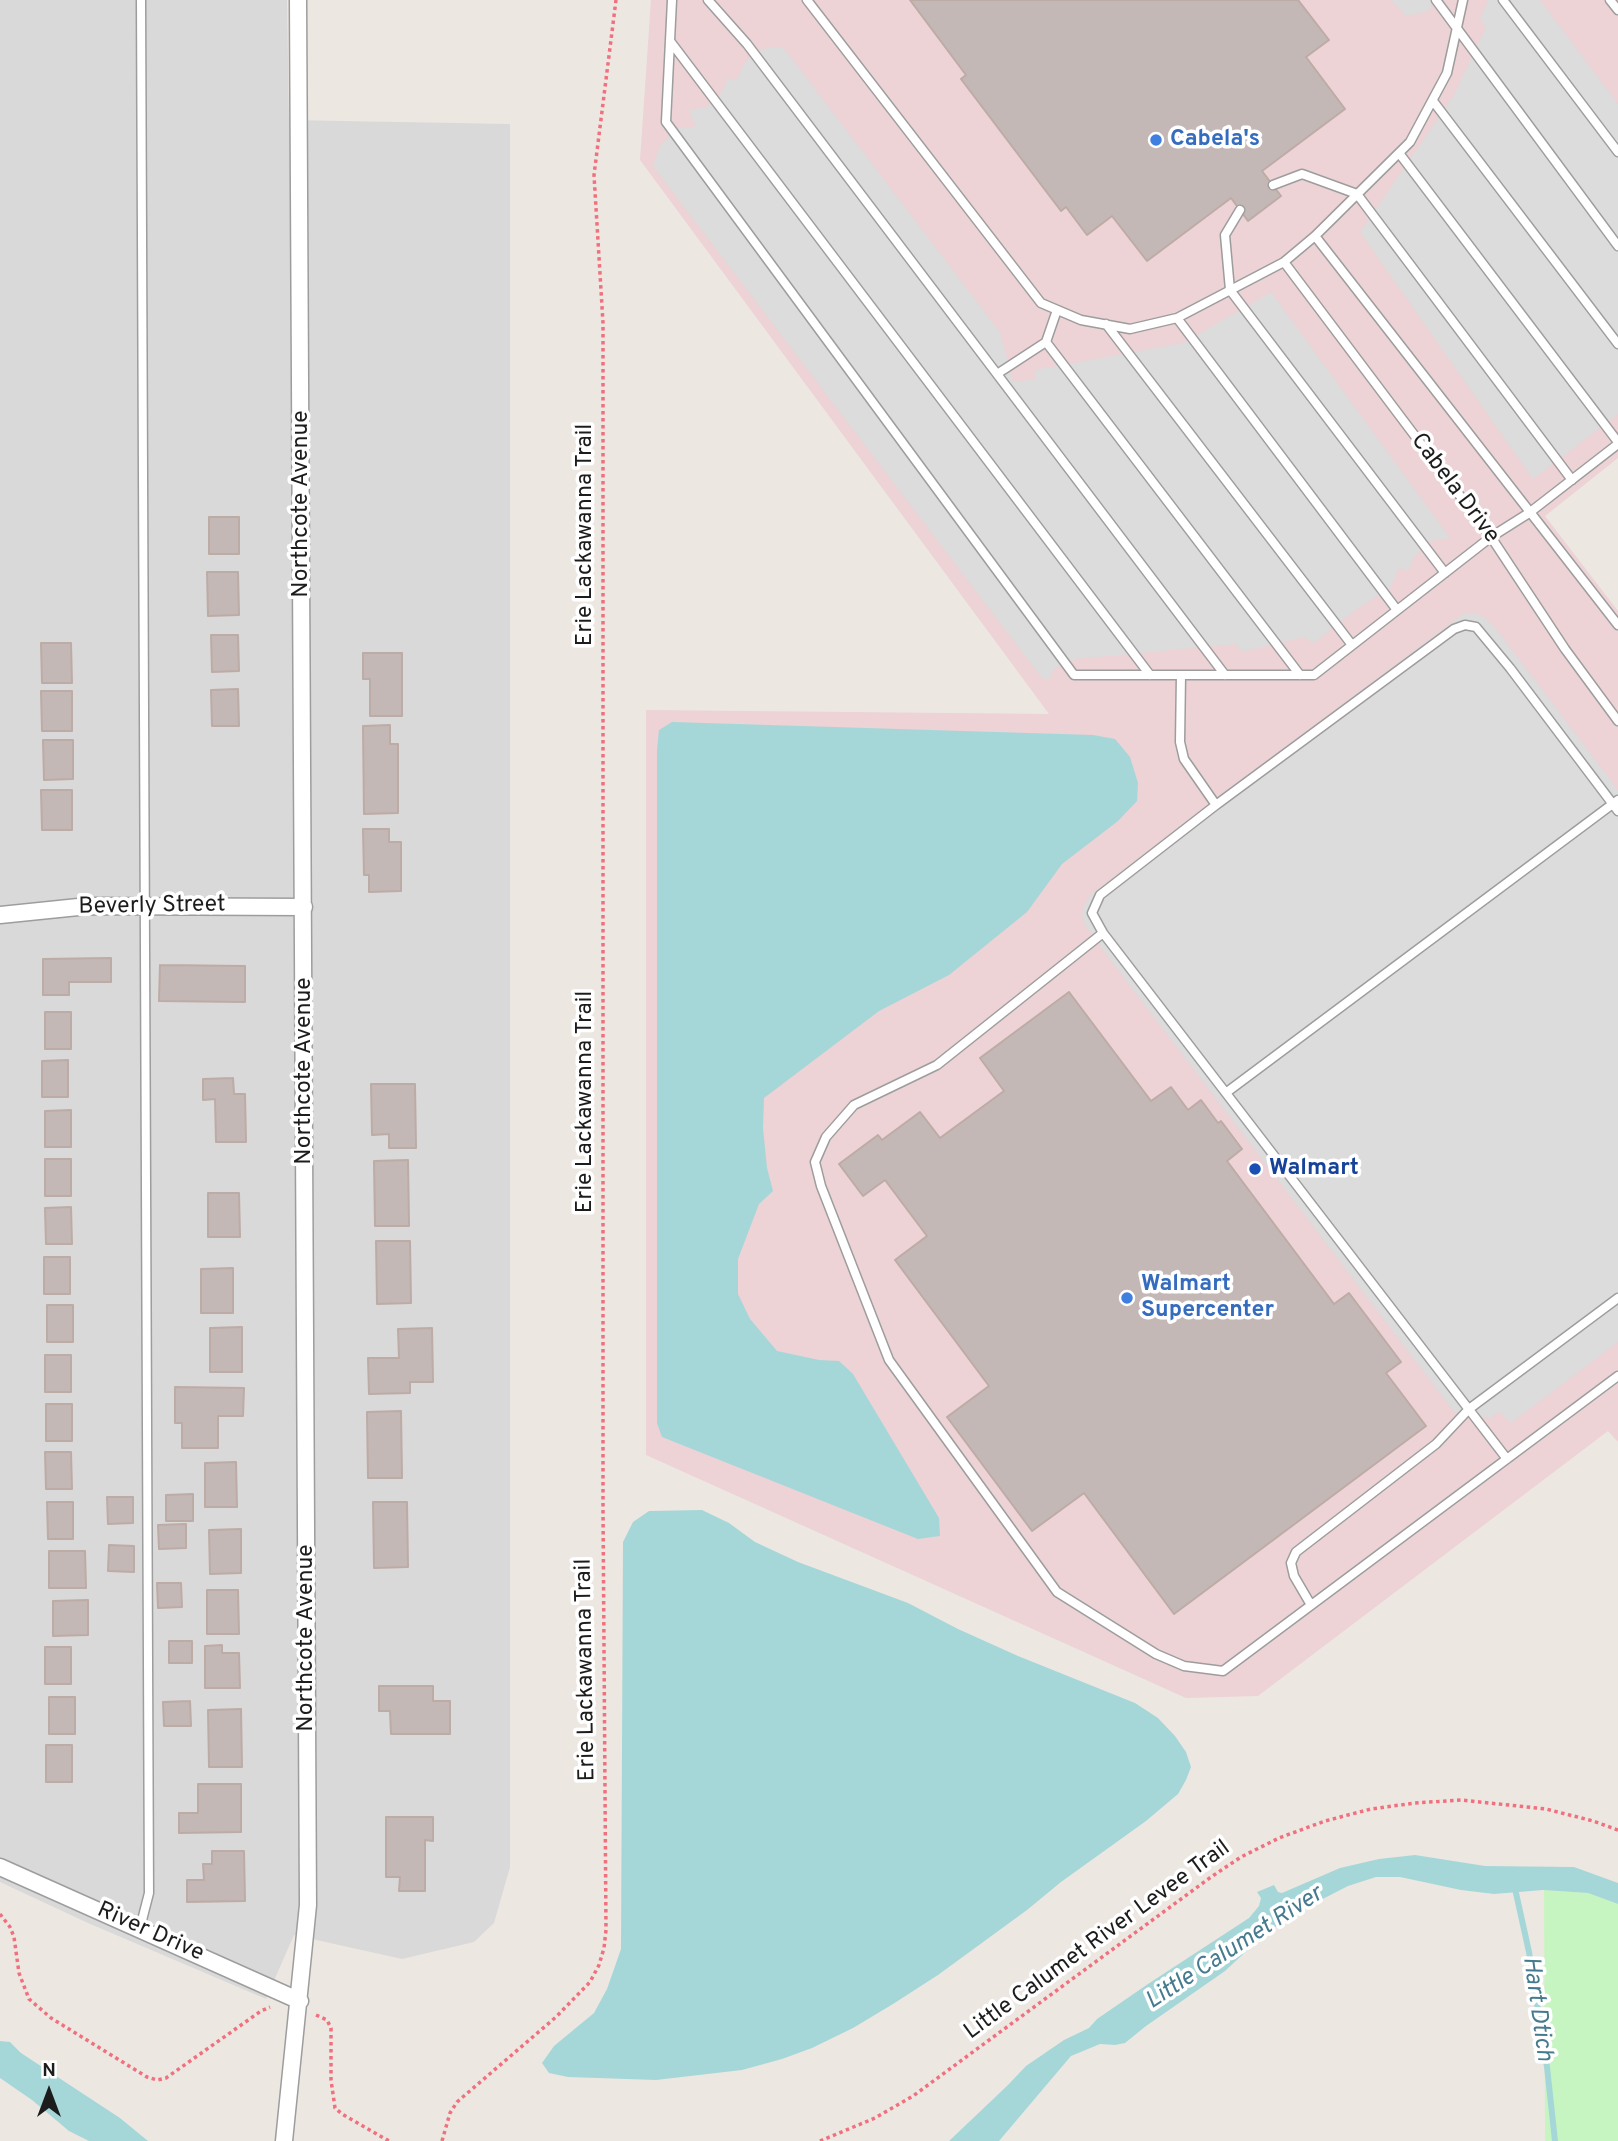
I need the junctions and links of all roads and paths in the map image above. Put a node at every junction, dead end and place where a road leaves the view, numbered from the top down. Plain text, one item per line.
1 (141, 0) edge
2 (298, 0) edge
3 (616, 0) edge
4 (672, 0) edge
5 (708, 0) edge
6 (807, 0) edge
7 (1436, 0) edge
8 (1463, 0) edge
9 (1503, 0) edge
10 (1610, 0) edge
11 (1618, 10) edge
12 (1457, 28) junction
13 (670, 40) junction
14 (1433, 101) junction
15 (1618, 152) edge
16 (1399, 153) junction
17 (1273, 185) dead end
18 (1357, 194) junction
19 (1240, 210) dead end
20 (1315, 236) junction
21 (1618, 246) edge
22 (1284, 262) junction
23 (1230, 290) junction
24 (1057, 310) junction
25 (1177, 318) junction
26 (1106, 324) junction
27 (1046, 342) junction
28 (1618, 344) edge
29 (997, 374) junction
30 (1618, 443) edge
31 (1572, 480) junction
32 (1529, 513) junction
33 (1491, 537) junction
34 (1445, 573) junction
35 (1397, 610) junction
36 (1618, 625) edge
37 (1352, 645) junction
38 (1150, 675) junction
39 (1181, 675) junction
40 (1225, 675) junction
41 (1300, 675) junction
42 (1618, 721) edge
43 (1216, 805) junction
44 (1616, 805) edge
45 (145, 906) junction
46 (304, 907) junction
47 (0, 915) edge
48 (1103, 933) junction
49 (1227, 1092) junction
50 (1618, 1298) edge
51 (1618, 1376) edge
52 (1469, 1409) junction
53 (1507, 1459) junction
54 (1311, 1605) junction
55 (1618, 1830) edge
56 (0, 1867) edge
57 (0, 1914) edge
58 (140, 1928) junction
59 (300, 2001) junction
60 (275, 2008) dead end
61 (317, 2015) dead end
62 (284, 2141) edge
63 (389, 2141) edge
64 (442, 2141) edge
65 (820, 2141) edge

1 - 45 lane
2 - 46 street, Northcote Avenue
3 - 64 path, Erie Lackawanna Trail
4 - 13 lane
5 - 29 lane
6 - 24 lane
7 - 12 lane
8 - 12 lane
9 - 15 lane
10 - 11 lane
12 - 14 lane
12 - 21 lane
13 - 38 lane
13 - 38 lane
14 - 16 lane
14 - 28 lane
16 - 18 lane
16 - 30 lane
17 - 18 lane
18 - 20 lane
18 - 31 lane
19 - 23 lane
20 - 22 lane
20 - 32 lane, Cabela Drive
22 - 23 lane
22 - 33 lane, Cabela Drive
23 - 25 lane
23 - 34 lane
24 - 26 lane
24 - 27 lane
25 - 26 lane
25 - 35 lane
26 - 37 lane
27 - 29 lane
27 - 41 lane
29 - 40 lane
30 - 31 lane
31 - 32 lane
32 - 33 lane
32 - 36 lane, Cabela Drive
33 - 34 lane
33 - 42 lane, Cabela Drive
34 - 35 lane
35 - 37 lane
37 - 41 lane
38 - 39 lane
39 - 40 lane
39 - 43 lane
40 - 41 lane
43 - 44 lane
43 - 48 lane
44 - 49 lane
45 - 46 street, Beverly Street
45 - 47 street, Beverly Street
45 - 58 lane
46 - 59 street, Northcote Avenue
48 - 49 lane
48 - 54 lane
49 - 52 lane
50 - 52 lane
51 - 53 lane
52 - 53 lane
52 - 54 lane
53 - 54 lane
55 - 65 path, Little Calumet River Levee Trail
56 - 58 street, River Drive
57 - 60 path
58 - 59 street, River Drive
59 - 62 street, Northcote Avenue
61 - 63 path

